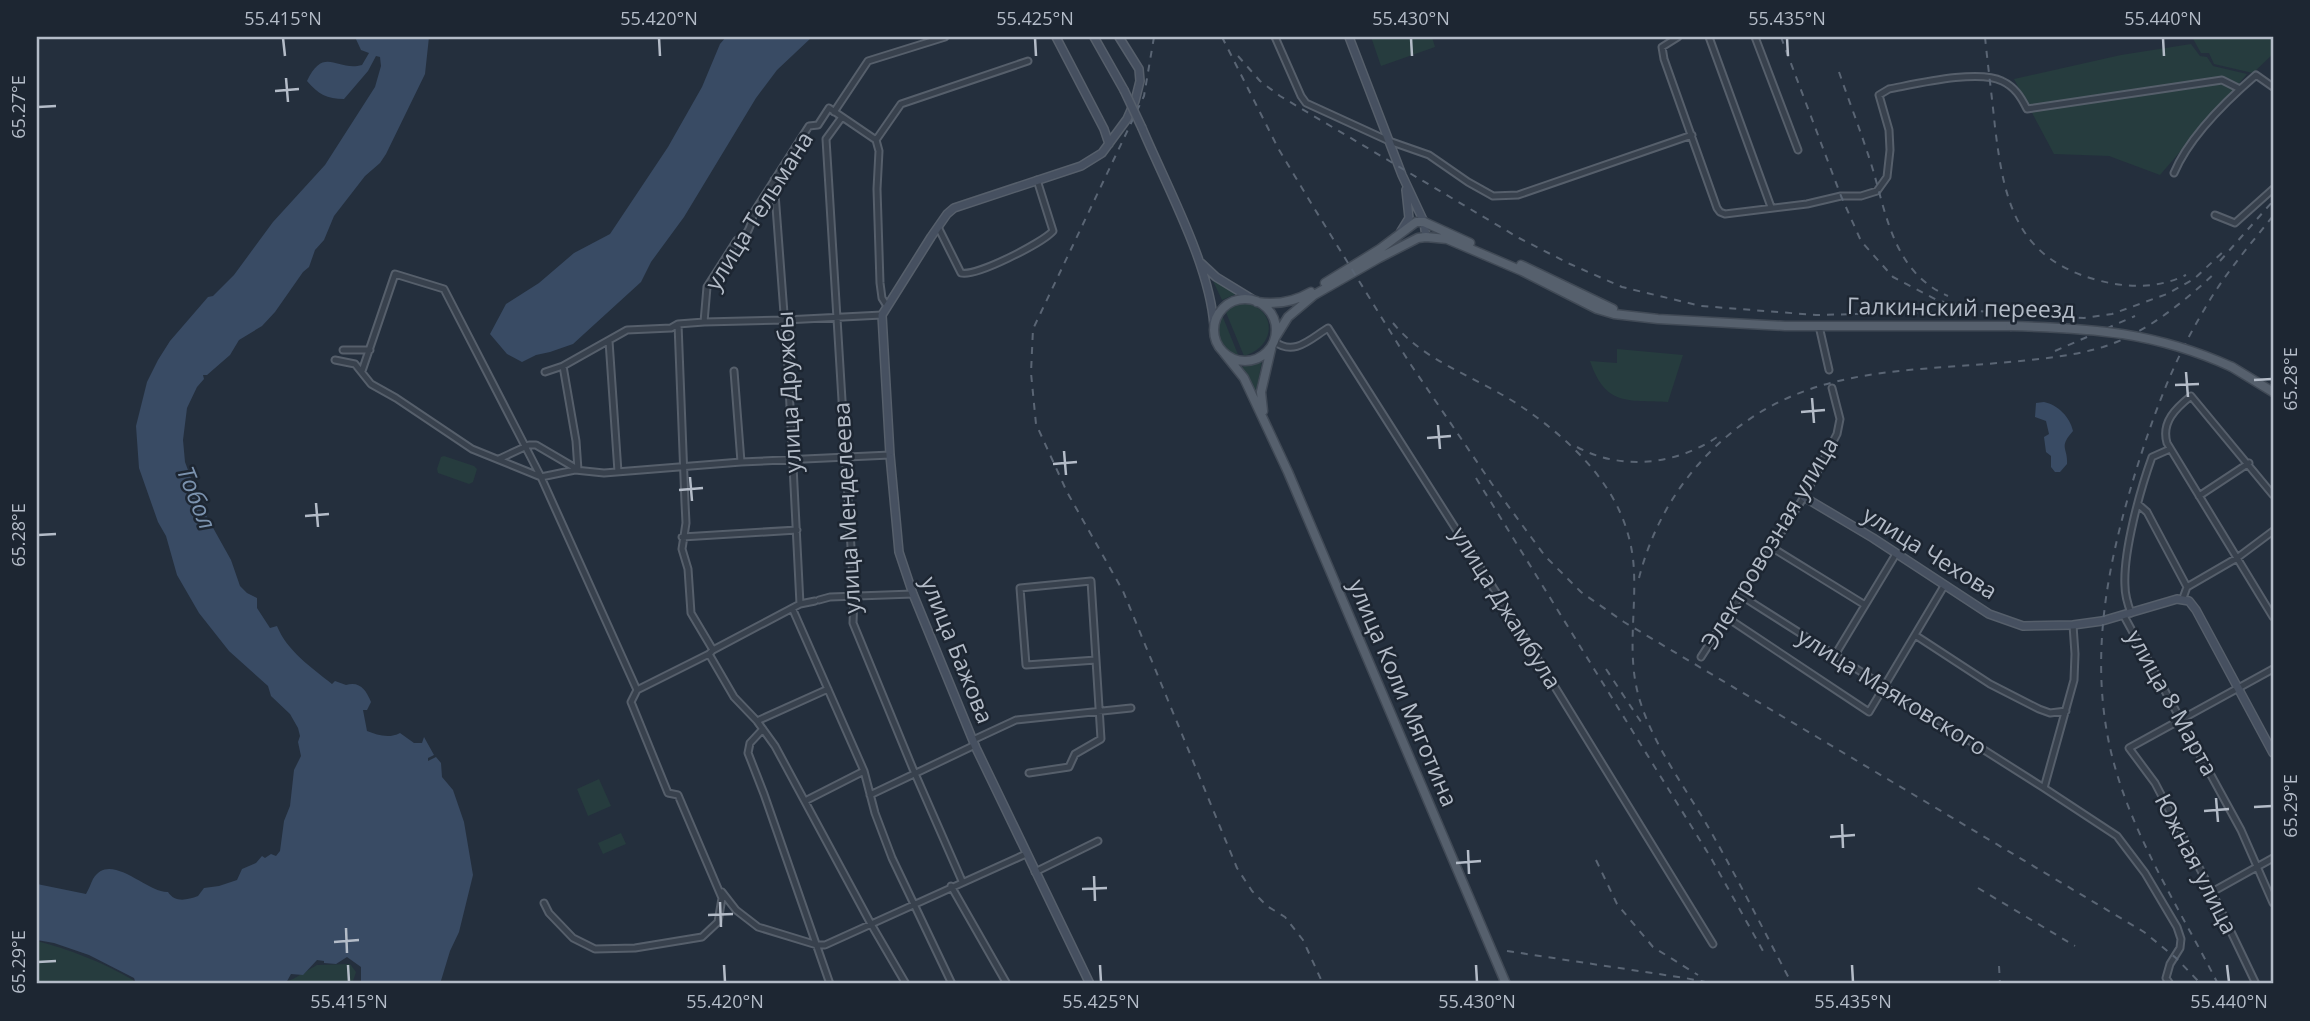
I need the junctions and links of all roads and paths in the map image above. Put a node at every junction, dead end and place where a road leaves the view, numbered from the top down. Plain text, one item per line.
1 (945, 37) edge
2 (1056, 37) edge
3 (1094, 37) edge
4 (1119, 37) edge
5 (1275, 37) edge
6 (1349, 37) edge
7 (1678, 37) edge
8 (1709, 37) edge
9 (1755, 37) edge
10 (1028, 61) dead end
11 (2273, 87) edge
12 (2241, 89) junction
13 (832, 110) junction
14 (842, 117) junction
15 (1692, 135) junction
16 (876, 140) junction
17 (1389, 141) junction
18 (1109, 144) junction
19 (1798, 150) dead end
20 (2174, 173) dead end
21 (1402, 175) junction
22 (774, 180) junction
23 (1038, 180) junction
24 (2273, 189) edge
25 (1771, 207) junction
26 (2215, 215) dead end
27 (1423, 218) junction
28 (938, 227) junction
29 (1398, 236) junction
30 (1426, 237) junction
31 (1199, 261) junction
32 (1254, 301) junction
33 (887, 306) junction
34 (882, 315) junction
35 (1636, 316) junction
36 (836, 317) junction
37 (785, 320) junction
38 (704, 322) junction
39 (678, 324) junction
40 (1214, 326) junction
41 (1819, 326) junction
42 (609, 341) junction
43 (1273, 341) junction
44 (342, 350) dead end
45 (370, 350) junction
46 (1224, 353) junction
47 (335, 360) dead end
48 (563, 366) junction
49 (1829, 370) dead end
50 (362, 371) junction
51 (734, 371) dead end
52 (545, 372) dead end
53 (1832, 388) dead end
54 (2273, 392) edge
55 (1264, 418) junction
56 (525, 447) junction
57 (2170, 449) junction
58 (890, 455) junction
59 (845, 457) junction
60 (499, 459) junction
61 (793, 460) junction
62 (741, 463) junction
63 (2249, 463) junction
64 (682, 467) junction
65 (578, 470) junction
66 (618, 472) junction
67 (541, 477) junction
68 (2273, 495) edge
69 (2199, 496) junction
70 (1804, 497) junction
71 (2139, 505) junction
72 (797, 530) junction
73 (2273, 531) edge
74 (682, 537) junction
75 (1771, 547) junction
76 (1896, 554) junction
77 (2237, 558) junction
78 (1944, 586) junction
79 (2187, 587) junction
80 (913, 594) junction
81 (1740, 595) junction
82 (854, 596) junction
83 (2183, 598) junction
84 (800, 604) junction
85 (1865, 605) junction
86 (793, 610) junction
87 (2127, 614) junction
88 (1726, 617) junction
89 (2273, 617) edge
90 (2073, 625) junction
91 (1915, 635) junction
92 (711, 652) junction
93 (1835, 655) junction
94 (1701, 657) dead end
95 (1096, 660) junction
96 (2273, 668) edge
97 (1884, 687) junction
98 (2239, 688) junction
99 (828, 689) junction
100 (637, 690) junction
101 (1131, 708) dead end
102 (2066, 711) junction
103 (1100, 712) junction
104 (2181, 719) junction
105 (757, 720) junction
106 (763, 729) junction
107 (974, 742) junction
108 (2273, 753) edge
109 (864, 771) junction
110 (915, 773) junction
111 (1029, 773) dead end
112 (2044, 789) junction
113 (869, 793) junction
114 (805, 801) junction
115 (1098, 841) dead end
116 (1026, 854) junction
117 (2273, 858) edge
118 (2256, 867) junction
119 (1035, 872) junction
120 (962, 881) junction
121 (951, 886) junction
122 (718, 887) junction
123 (2213, 892) junction
124 (544, 903) dead end
125 (2273, 903) edge
126 (912, 904) junction
127 (871, 924) junction
128 (1713, 944) dead end
129 (817, 945) junction
130 (830, 984) edge
131 (906, 984) edge
132 (953, 984) edge
133 (1007, 984) edge
134 (1090, 984) edge
135 (1506, 984) edge
136 (2170, 984) edge
137 (2256, 984) edge

1 - 13 street, улица Тельмана
2 - 18 main road
3 - 31 main road, bridge
4 - 18 main road
5 - 17 street
6 - 17 main road
7 - 15 street
8 - 25 street
9 - 19 street
10 - 16 street
11 - 12 street
12 - 20 street
12 - 25 street
13 - 14 street
13 - 22 street, улица Тельмана
14 - 16 street
14 - 36 street, улица Менделеева
15 - 17 street
15 - 25 street
16 - 33 street
17 - 21 main road
18 - 23 main road
21 - 27 main road
21 - 29 main road
22 - 37 street, улица Дружбы
22 - 38 street, улица Тельмана
23 - 28 main road
23 - 28 street
24 - 26 street
27 - 29 main road
27 - 30 main road
27 - 35 main road, Галкинский переезд
28 - 33 main road
29 - 32 main road
30 - 35 main road, Галкинский переезд
30 - 43 main road
31 - 32 main road
31 - 40 main road
32 - 40 main road
32 - 43 main road
33 - 34 main road
34 - 36 street
34 - 58 main road, улица Бажова
35 - 41 main road, Галкинский переезд
36 - 37 street
36 - 59 street, улица Менделеева
37 - 38 street
37 - 61 street, улица Дружбы
38 - 39 street
39 - 42 street
39 - 64 street
40 - 46 main road
41 - 49 street
41 - 54 main road, Галкинский переезд, bridge
42 - 48 street
42 - 66 street
43 - 46 main road
43 - 55 main road, улица Коли Мяготина
43 - 128 street, улица Джамбула
44 - 45 street
45 - 50 street
45 - 56 street
46 - 55 main road, улица Коли Мяготина
47 - 50 street
48 - 52 street
48 - 65 street
50 - 60 street
51 - 62 street
53 - 70 street, Электровозная улица
55 - 135 main road, улица Коли Мяготина
56 - 60 street
56 - 65 street
56 - 67 street
57 - 63 street
57 - 69 street
57 - 71 street, улица 8 Марта
58 - 59 street
58 - 80 main road, улица Бажова
59 - 61 street
59 - 82 street, улица Менделеева
60 - 67 street
61 - 62 street
61 - 72 street, улица Дружбы
62 - 64 street
63 - 68 street
63 - 69 street
64 - 66 street
64 - 74 street
65 - 66 street
65 - 67 street
67 - 100 street
69 - 77 street
70 - 75 street, Электровозная улица
70 - 76 main road, улица Чехова
71 - 79 street
71 - 87 street, улица 8 Марта
72 - 74 street
72 - 84 street, улица Дружбы
73 - 77 street
74 - 92 street
75 - 81 street, Электровозная улица
75 - 85 street
76 - 78 main road, улица Чехова
76 - 85 street
77 - 79 street
77 - 89 street
78 - 90 main road, улица Чехова
78 - 91 street
79 - 83 street
80 - 82 street
80 - 107 main road, улица Бажова
81 - 88 street, Электровозная улица
81 - 93 street, улица Маяковского
82 - 84 street
82 - 110 street, улица Менделеева
83 - 87 main road, улица Чехова
83 - 98 main road
84 - 86 street
85 - 93 street
86 - 92 street
86 - 99 street
87 - 90 main road, улица Чехова
87 - 104 street, улица 8 Марта
88 - 94 street, Электровозная улица
88 - 97 street
90 - 102 street
91 - 97 street
91 - 102 street
92 - 100 street
92 - 105 street
93 - 97 street, улица Маяковского
95 - 95 street
95 - 103 street
96 - 98 street
97 - 112 street, улица Маяковского
98 - 104 street
98 - 108 main road
99 - 105 street
99 - 109 street
100 - 122 street
101 - 103 street
102 - 112 street
103 - 107 street
103 - 111 street
104 - 118 street, улица 8 Марта
104 - 123 street, Южная улица
105 - 106 street
106 - 114 street
106 - 129 street
107 - 110 street
107 - 116 main road, улица Бажова
109 - 113 street
109 - 114 street
110 - 113 street
110 - 120 street, улица Менделеева
112 - 136 street, улица Маяковского
113 - 126 street
114 - 127 street
115 - 119 street
116 - 119 main road, улица Бажова
116 - 120 street
117 - 118 street
118 - 123 street
118 - 125 street, улица 8 Марта
119 - 134 main road, улица Бажова
120 - 121 street
121 - 126 street
121 - 133 street
122 - 124 street
122 - 129 street
123 - 137 street, Южная улица
126 - 127 street
126 - 132 street
127 - 129 street
127 - 131 street
129 - 130 street

